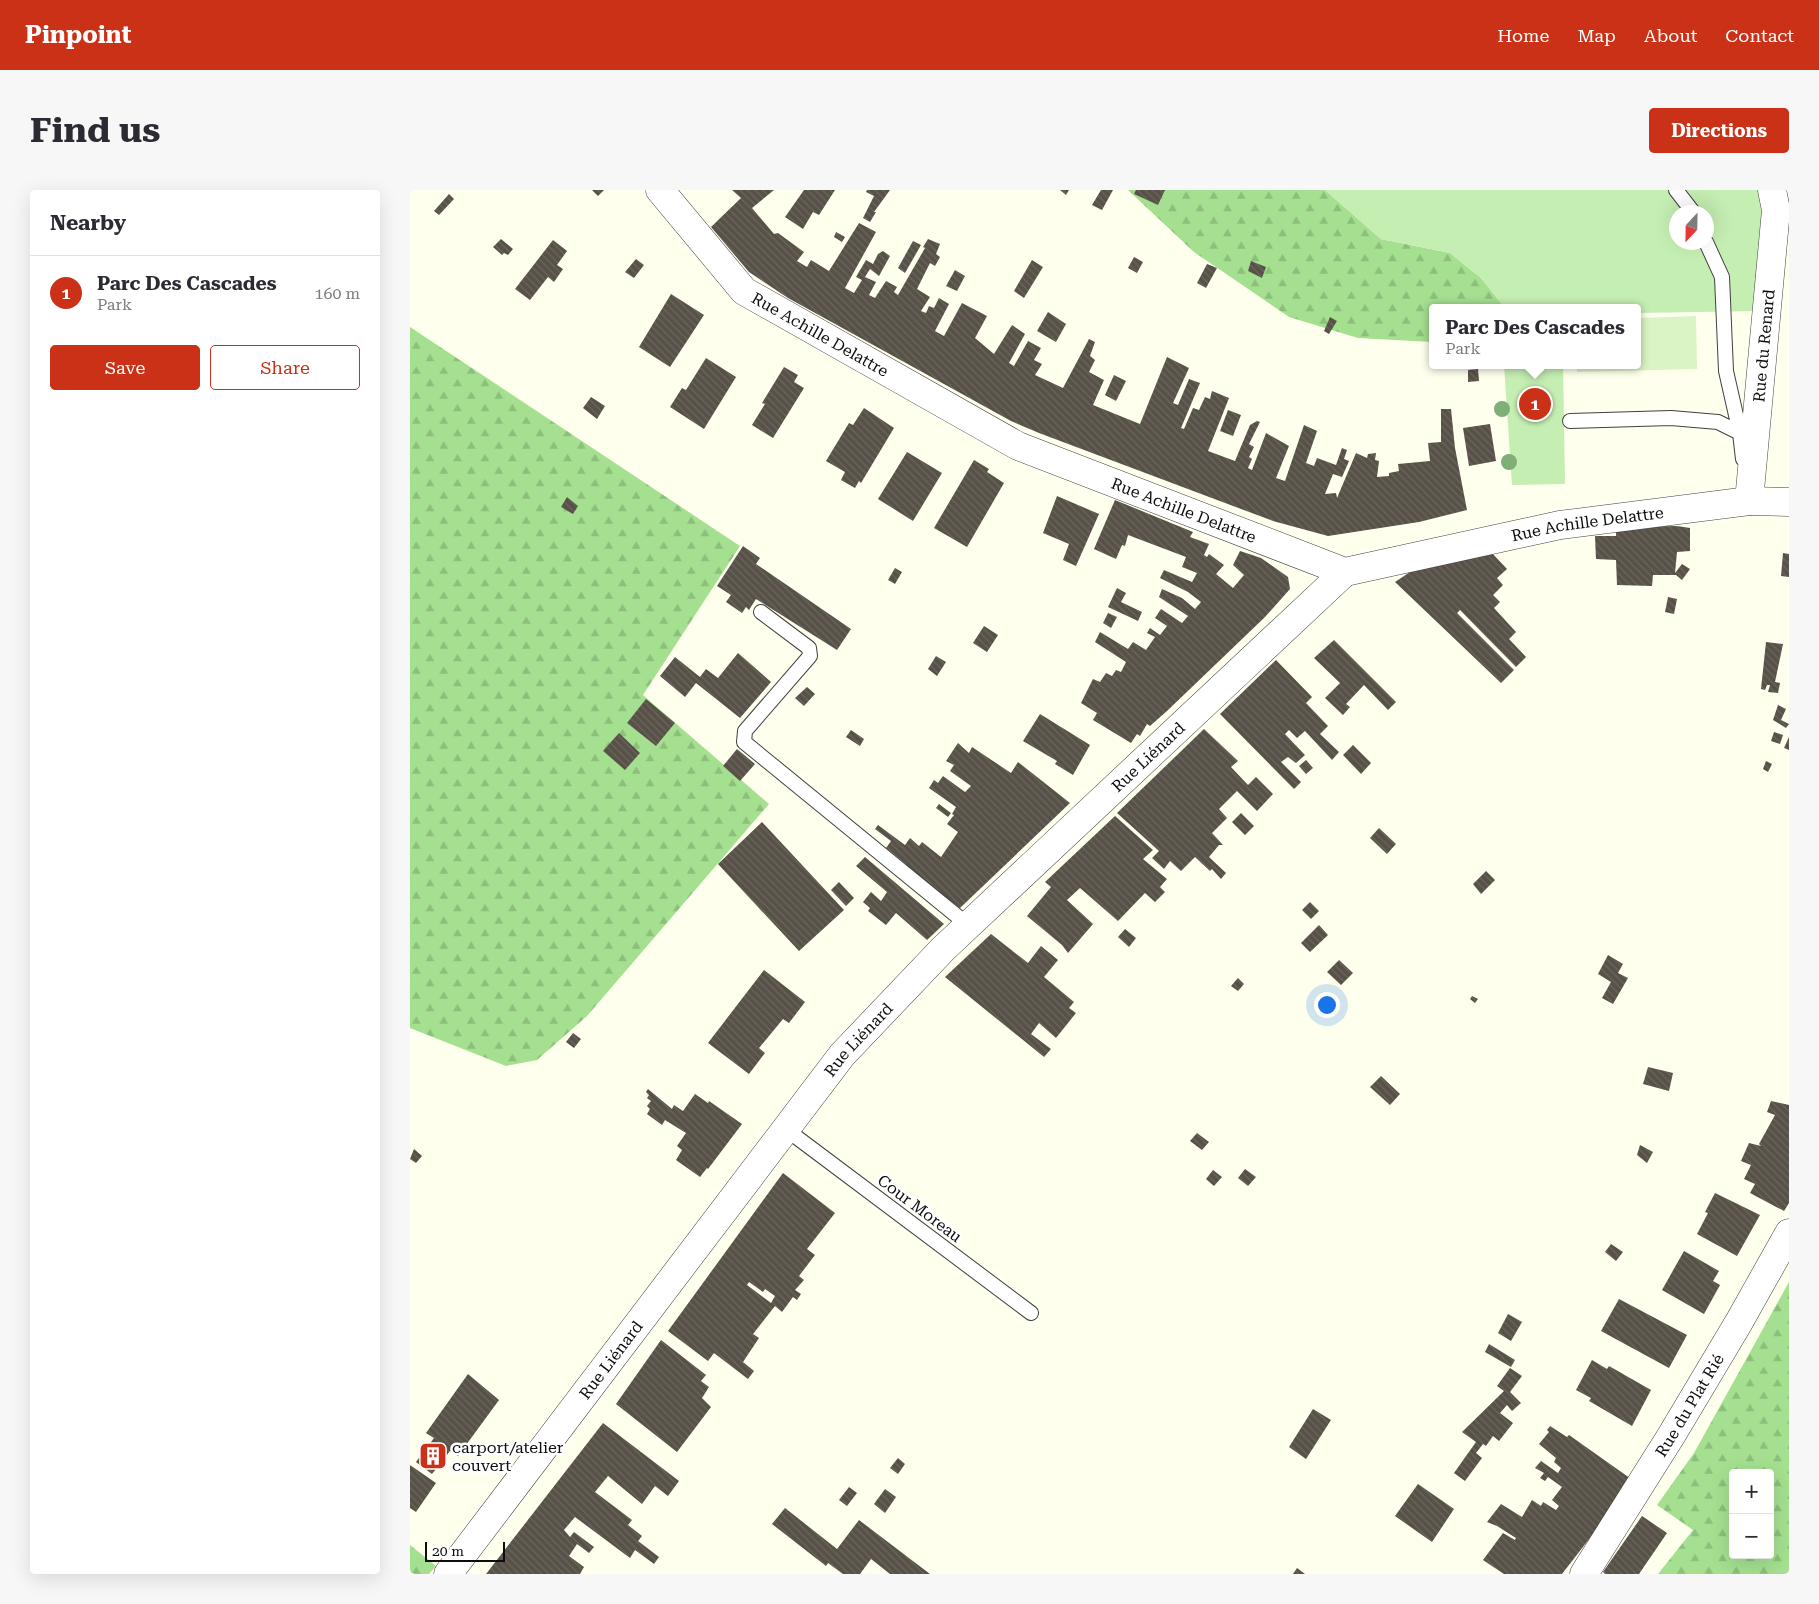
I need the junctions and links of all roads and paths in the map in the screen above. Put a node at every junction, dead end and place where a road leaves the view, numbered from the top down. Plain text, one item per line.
1 (660, 190) edge
2 (1676, 190) edge
3 (1772, 190) edge
4 (1688, 205) edge
5 (1710, 250) edge
6 (1570, 421) dead end
7 (1740, 433) junction
8 (1749, 502) junction
9 (1789, 502) edge
10 (1345, 572) junction
11 (761, 612) dead end
12 (968, 925) junction
13 (787, 1130) junction
14 (1789, 1233) edge
15 (1032, 1313) dead end
16 (448, 1574) edge
17 (1584, 1574) edge

1 - 10 street, Rue Achille Delattre
2 - 4 lane
3 - 8 street, Rue du Renard
5 - 7 lane
6 - 7 lane
7 - 8 lane
8 - 9 street, Rue Achille Delattre
8 - 10 street, Rue Achille Delattre
10 - 12 street, Rue Liénard
11 - 12 lane
12 - 13 street, Rue Liénard
13 - 15 lane, Cour Moreau
13 - 16 street, Rue Liénard
14 - 17 street, Rue du Plat Rié

